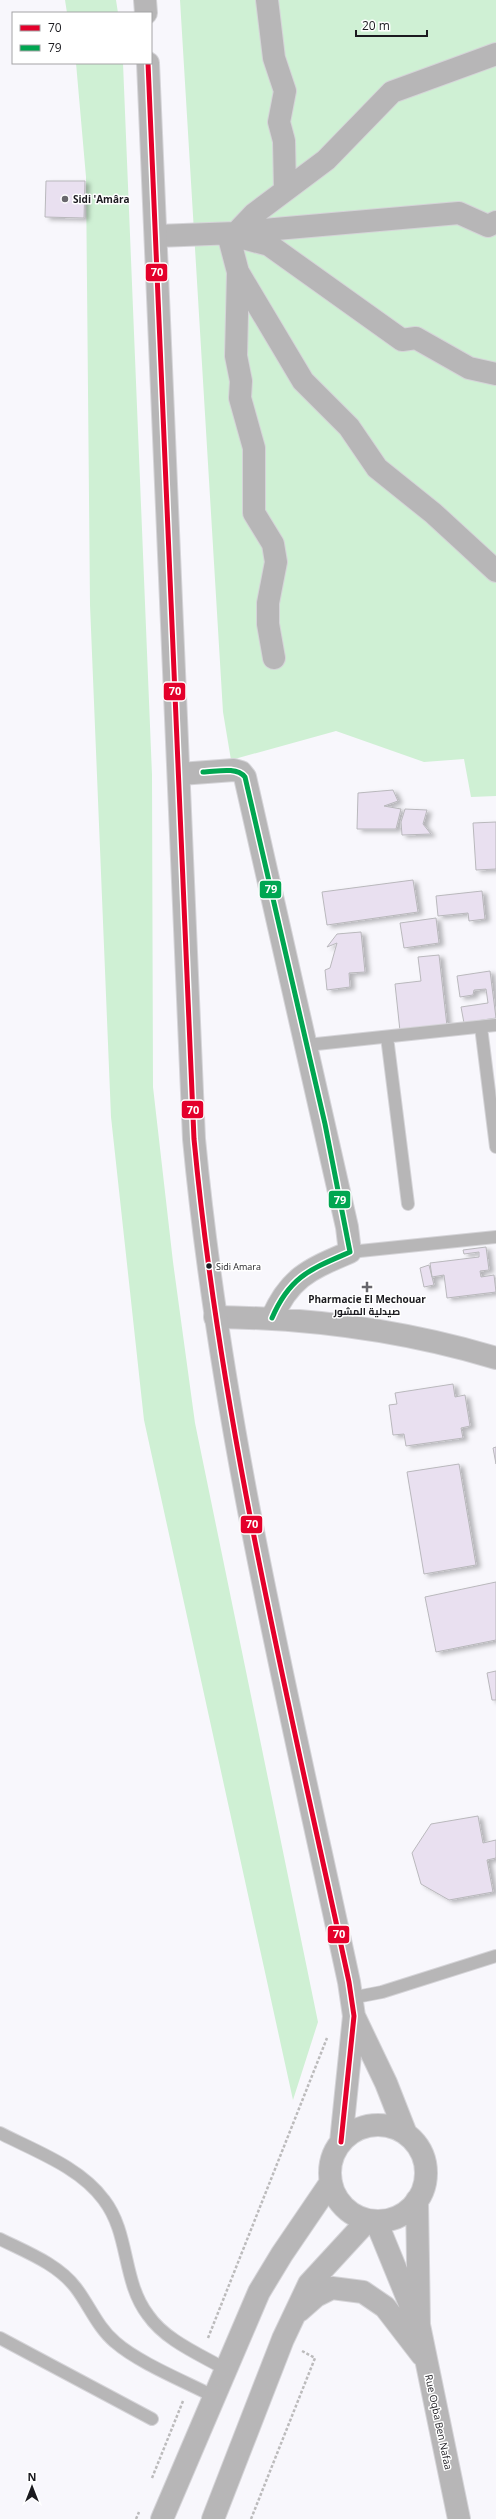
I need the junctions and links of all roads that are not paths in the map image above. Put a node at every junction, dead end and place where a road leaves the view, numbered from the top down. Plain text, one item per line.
1 (145, 0) edge
2 (267, 0) edge
3 (146, 12) edge
4 (496, 54) edge
5 (148, 64) edge
6 (285, 190) junction
7 (496, 222) edge
8 (232, 234) junction
9 (157, 236) junction
10 (238, 272) junction
11 (496, 374) edge
12 (496, 571) edge
13 (274, 658) dead end
14 (180, 774) junction
15 (496, 1025) edge
16 (481, 1027) junction
17 (387, 1037) junction
18 (307, 1045) junction
19 (496, 1147) edge
20 (408, 1204) dead end
21 (496, 1237) edge
22 (350, 1252) junction
23 (215, 1317) junction
24 (272, 1318) junction
25 (496, 1358) edge
26 (496, 1956) edge
27 (353, 2007) junction
28 (0, 2133) edge
29 (406, 2134) junction
30 (341, 2142) junction
31 (331, 2182) junction
32 (417, 2200) junction
33 (372, 2221) junction
34 (0, 2239) edge
35 (295, 2314) junction
36 (419, 2325) junction
37 (0, 2338) edge
38 (426, 2359) junction
39 (225, 2369) junction
40 (213, 2396) junction
41 (152, 2419) dead end
42 (162, 2519) edge
43 (213, 2519) edge
44 (459, 2519) edge

1 - 3 street
2 - 6 street
4 - 6 street
5 - 9 street
6 - 8 street
7 - 8 street
8 - 9 street
8 - 10 street
8 - 11 street
9 - 14 street
10 - 12 street
10 - 13 street
14 - 18 street
14 - 23 street
15 - 16 lane
16 - 17 lane
16 - 19 lane
17 - 18 lane
17 - 20 lane
18 - 22 street
21 - 22 lane
22 - 24 street
23 - 24 street
23 - 27 street
24 - 25 street
26 - 27 lane
27 - 29 street
27 - 30 street
28 - 39 lane
29 - 30 street
29 - 32 street
30 - 31 street
31 - 33 street
31 - 39 street
32 - 33 street
32 - 36 street, Rue Oqba Ben Nafaa
33 - 35 street
33 - 36 street, Rue Oqba Ben Nafaa
34 - 40 lane
35 - 38 street
35 - 43 street
36 - 38 street, Rue Oqba Ben Nafaa
37 - 41 lane
38 - 44 street, Rue Oqba Ben Nafaa
39 - 40 street
40 - 42 street

